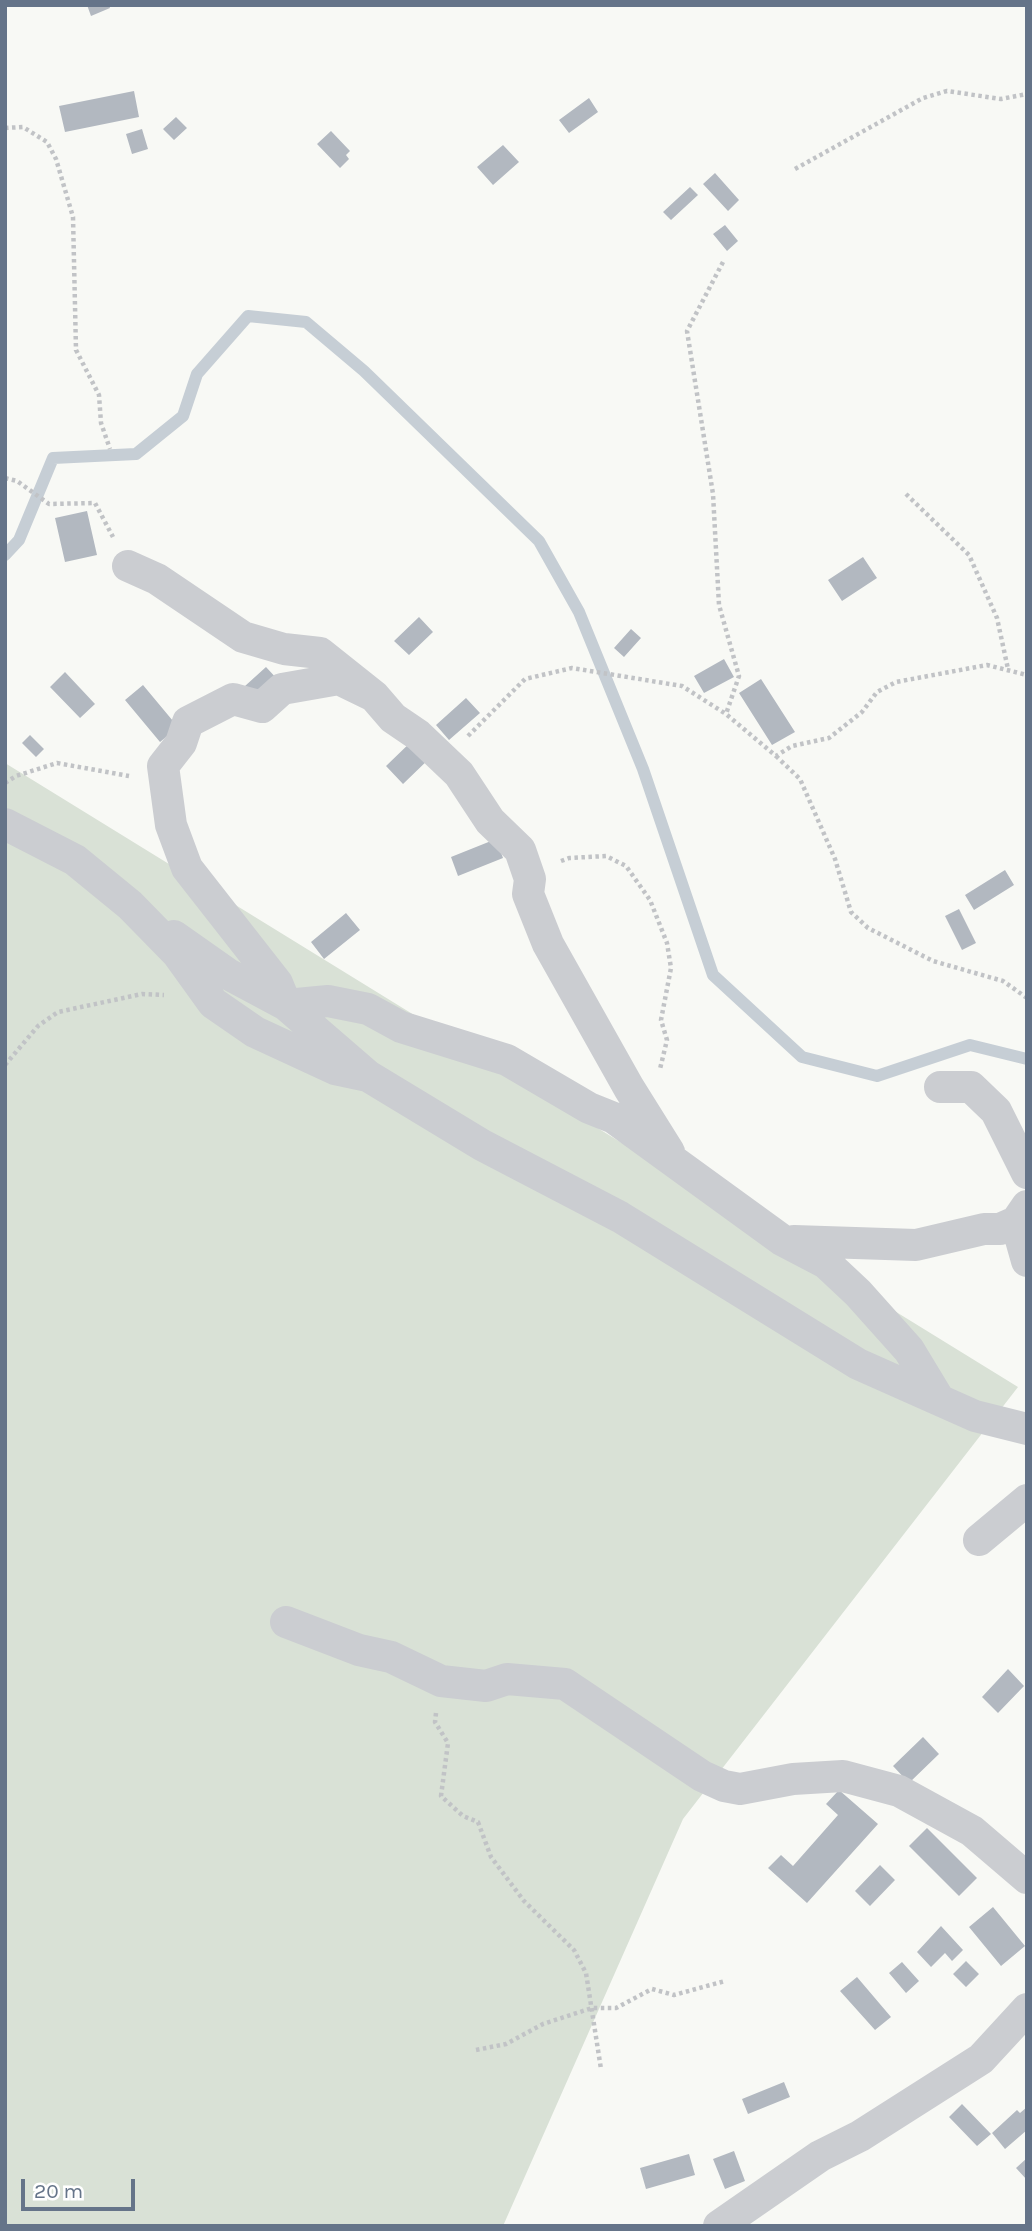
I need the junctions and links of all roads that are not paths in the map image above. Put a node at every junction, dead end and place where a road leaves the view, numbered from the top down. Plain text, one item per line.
1 (128, 566) road end
2 (374, 696) junction
3 (5, 824) edge
4 (130, 905) junction
5 (286, 1005) junction
6 (368, 1076) junction
7 (940, 1087) dead end
8 (675, 1162) junction
9 (1027, 1173) edge
10 (1021, 1214) edge
11 (782, 1240) junction
12 (1027, 1261) edge
13 (938, 1398) junction
14 (1027, 1429) edge
15 (1027, 1500) edge
16 (979, 1539) dead end
17 (286, 1622) dead end
18 (1027, 1878) edge
19 (1027, 2009) edge
20 (719, 2226) edge

1 - 2 street
2 - 5 street
2 - 8 street
3 - 4 street
4 - 5 street
4 - 6 street
5 - 6 street
5 - 8 street
6 - 13 street
7 - 9 street
8 - 11 street
10 - 11 street
10 - 12 street
11 - 13 street
13 - 14 street
15 - 16 street
17 - 18 street
19 - 20 street

